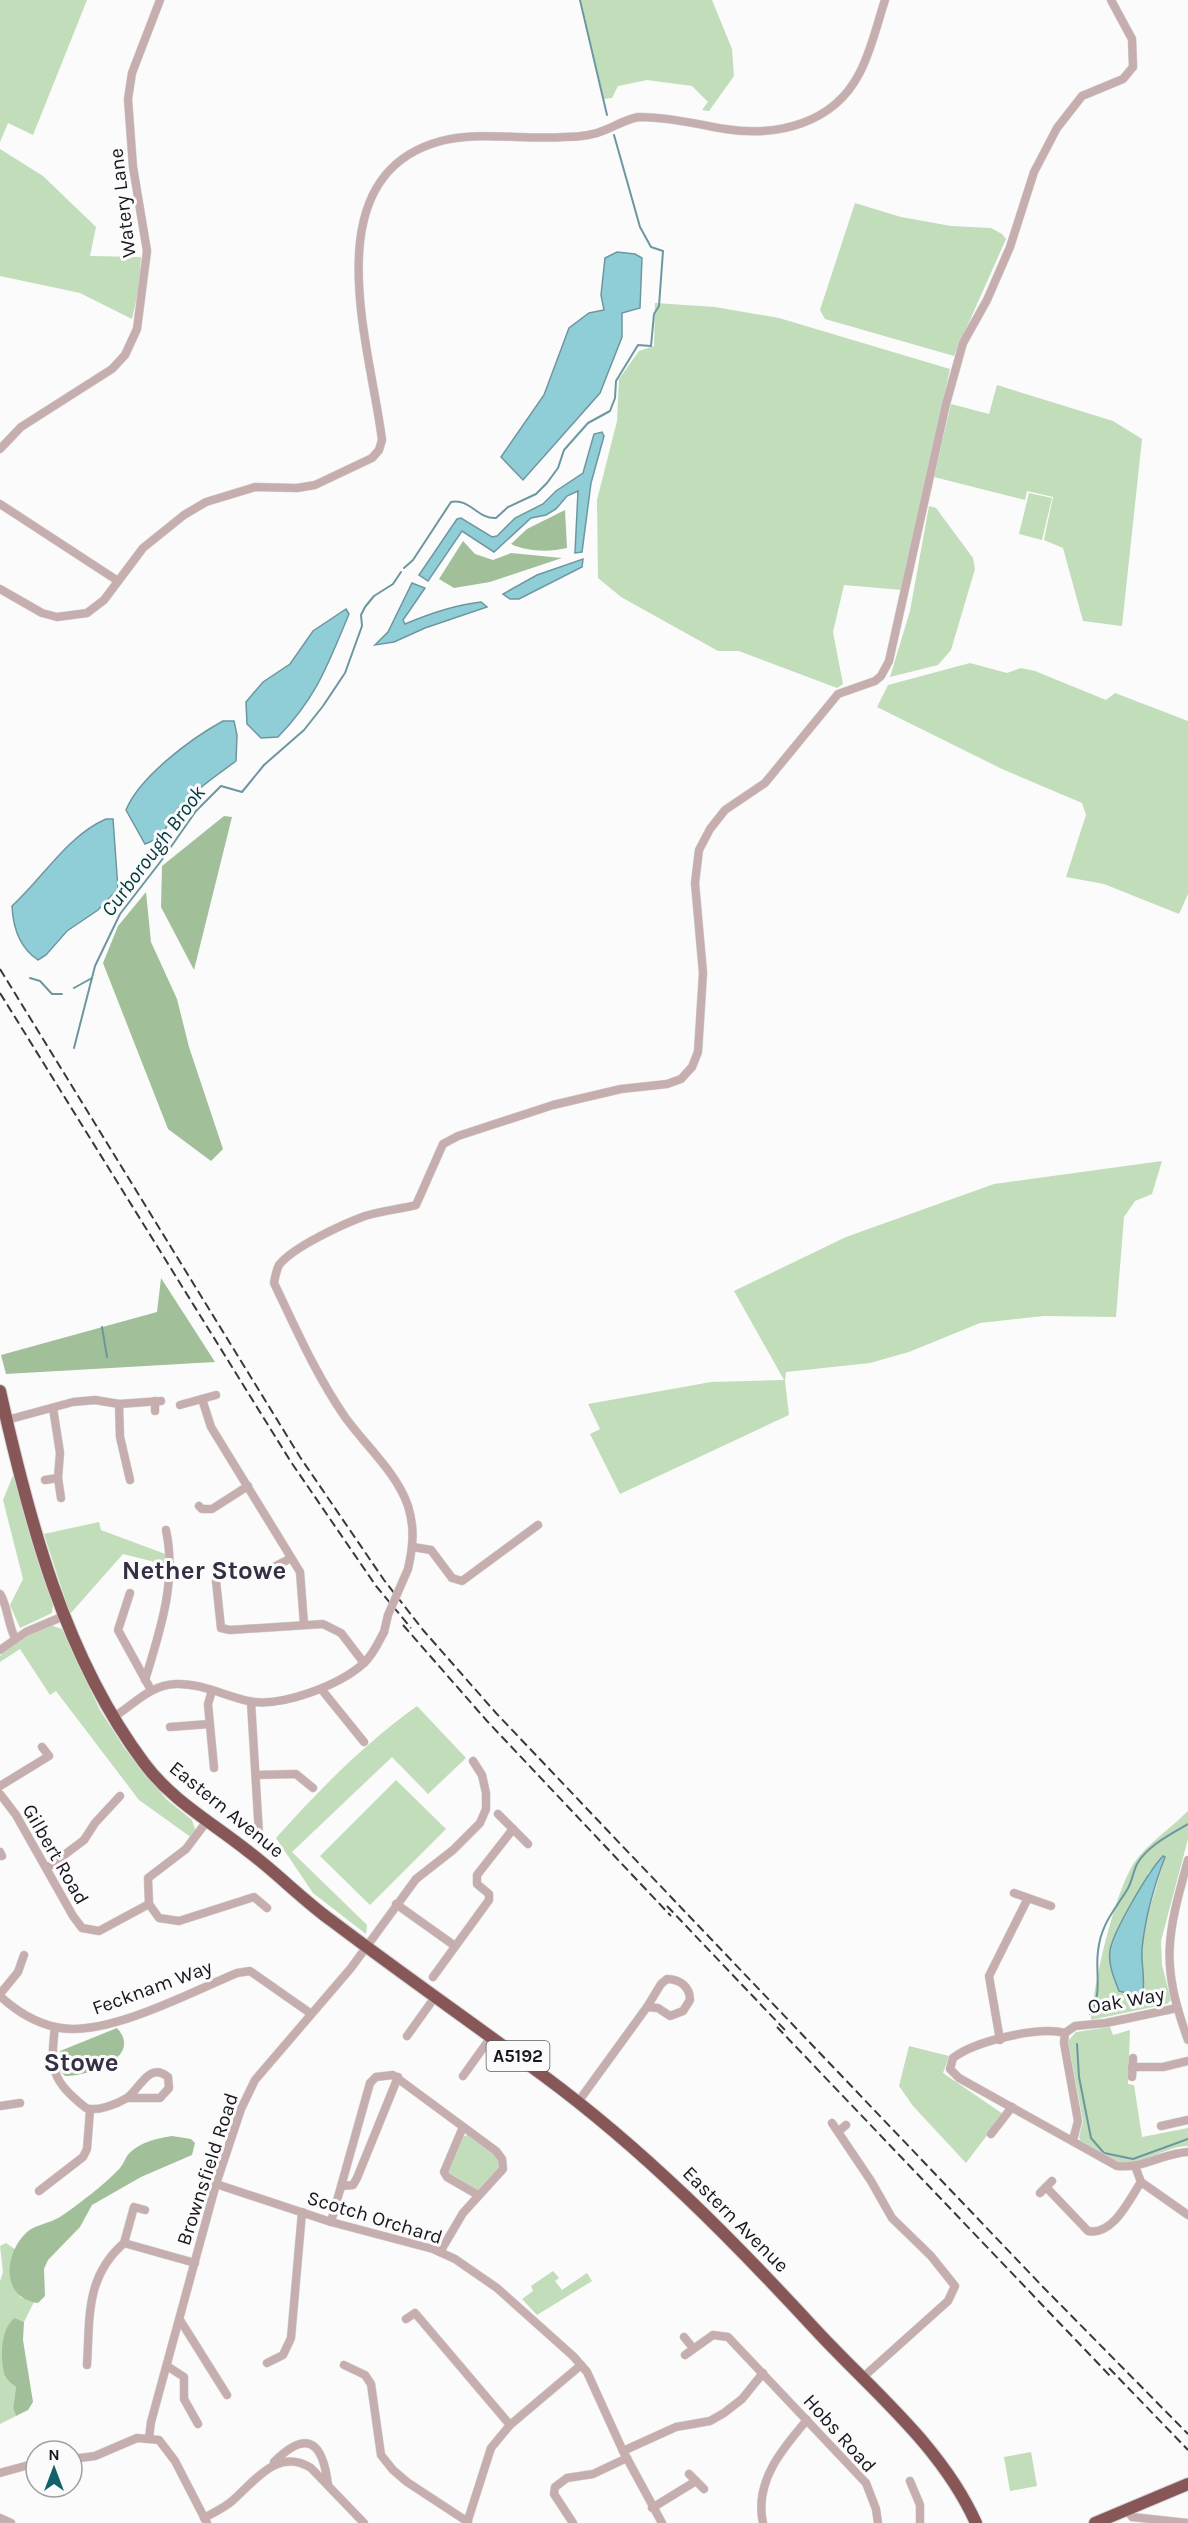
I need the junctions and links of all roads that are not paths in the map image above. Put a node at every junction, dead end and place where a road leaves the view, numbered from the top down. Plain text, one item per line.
1 (160, 0) edge
2 (885, 0) edge
3 (1111, 0) edge
4 (0, 449) edge
5 (0, 504) edge
6 (118, 581) junction
7 (2, 591) edge
8 (0, 601) edge
9 (0, 1391) edge
10 (216, 1395) dead end
11 (202, 1399) junction
12 (119, 1404) junction
13 (180, 1405) dead end
14 (53, 1408) junction
15 (155, 1411) dead end
16 (7, 1420) junction
17 (58, 1478) junction
18 (45, 1480) dead end
19 (130, 1480) dead end
20 (248, 1486) junction
21 (61, 1498) dead end
22 (199, 1506) dead end
23 (538, 1525) dead end
24 (166, 1530) dead end
25 (413, 1547) junction
26 (291, 1558) junction
27 (130, 1593) dead end
28 (0, 1594) edge
29 (64, 1616) junction
30 (304, 1624) junction
31 (15, 1638) junction
32 (0, 1650) edge
33 (364, 1663) junction
34 (146, 1680) junction
35 (151, 1690) junction
36 (322, 1690) junction
37 (212, 1691) junction
38 (251, 1702) junction
39 (112, 1718) junction
40 (209, 1724) junction
41 (170, 1727) dead end
42 (364, 1742) dead end
43 (42, 1747) dead end
44 (473, 1761) dead end
45 (214, 1768) dead end
46 (256, 1775) junction
47 (0, 1786) edge
48 (313, 1788) dead end
49 (0, 1794) edge
50 (120, 1796) dead end
51 (498, 1814) dead end
52 (207, 1821) junction
53 (513, 1829) junction
54 (259, 1834) dead end
55 (528, 1844) dead end
56 (1188, 1860) edge
57 (47, 1868) junction
58 (1014, 1893) dead end
59 (1028, 1898) junction
60 (149, 1904) junction
61 (396, 1904) junction
62 (1051, 1906) dead end
63 (267, 1908) dead end
64 (367, 1946) junction
65 (455, 1946) junction
66 (24, 1955) dead end
67 (433, 1977) dead end
68 (0, 1995) edge
69 (435, 1997) junction
70 (647, 2007) junction
71 (1177, 2008) junction
72 (310, 2013) junction
73 (55, 2027) junction
74 (1065, 2033) junction
75 (407, 2036) dead end
76 (491, 2037) junction
77 (1000, 2040) junction
78 (1188, 2040) edge
79 (1133, 2058) dead end
80 (1188, 2061) edge
81 (1132, 2067) junction
82 (463, 2076) dead end
83 (398, 2078) junction
84 (1132, 2078) dead end
85 (128, 2098) junction
86 (578, 2102) junction
87 (20, 2103) dead end
88 (2, 2106) edge
89 (1011, 2107) junction
90 (90, 2110) junction
91 (7, 2116) dead end
92 (1188, 2120) edge
93 (832, 2123) dead end
94 (846, 2125) dead end
95 (1161, 2126) dead end
96 (463, 2127) junction
97 (840, 2131) junction
98 (991, 2134) dead end
99 (1073, 2140) junction
100 (1188, 2152) edge
101 (1135, 2166) junction
102 (1141, 2182) junction
103 (216, 2184) junction
104 (342, 2186) junction
105 (1046, 2187) dead end
106 (39, 2191) dead end
107 (478, 2195) junction
108 (144, 2210) dead end
109 (302, 2212) junction
110 (1188, 2215) edge
111 (332, 2222) junction
112 (124, 2243) junction
113 (441, 2253) junction
114 (195, 2263) junction
115 (406, 2319) dead end
116 (180, 2320) junction
117 (684, 2337) dead end
118 (693, 2348) junction
119 (685, 2355) dead end
120 (267, 2362) dead end
121 (87, 2365) dead end
122 (344, 2365) dead end
123 (581, 2365) junction
124 (167, 2366) junction
125 (763, 2373) junction
126 (861, 2379) junction
127 (228, 2395) dead end
128 (807, 2420) junction
129 (198, 2424) dead end
130 (510, 2425) junction
131 (149, 2438) junction
132 (368, 2443) dead end
133 (379, 2443) junction
134 (625, 2454) junction
135 (84, 2457) edge
136 (24, 2466) edge
137 (268, 2467) junction
138 (0, 2473) edge
139 (689, 2474) dead end
140 (696, 2481) junction
141 (910, 2481) dead end
142 (1188, 2484) edge
143 (328, 2488) junction
144 (704, 2489) dead end
145 (652, 2508) junction
146 (1127, 2510) junction
147 (969, 2517) edge
148 (0, 2518) edge
149 (206, 2520) edge
150 (467, 2522) edge
151 (11, 2523) edge
152 (364, 2523) edge
153 (573, 2523) edge
154 (662, 2523) edge
155 (763, 2523) edge
156 (878, 2523) edge
157 (920, 2523) edge
158 (976, 2523) edge
159 (1095, 2523) edge
160 (1188, 2523) edge

1 - 4 street, Watery Lane
2 - 6 street
3 - 25 street
5 - 6 street
6 - 7 street
7 - 8 street
9 - 16 highway, Eastern Avenue / A5192
10 - 11 street
11 - 13 street
11 - 20 street
12 - 14 street
12 - 15 street
12 - 19 street
14 - 16 street
14 - 17 street
16 - 29 highway, Eastern Avenue / A5192
17 - 18 street
17 - 21 street
20 - 22 street
20 - 26 street
23 - 25 street
24 - 34 street
25 - 33 street, bridge
26 - 30 street
26 - 30 street
27 - 34 street
28 - 31 street
29 - 31 street
29 - 39 highway, Eastern Avenue / A5192
30 - 33 street
31 - 32 street
33 - 36 street
34 - 35 street
35 - 37 street
35 - 39 street
36 - 38 street
36 - 42 street
37 - 38 street
37 - 40 street
38 - 46 street
39 - 52 highway, Eastern Avenue / A5192
40 - 41 street
40 - 45 street
43 - 47 street
44 - 61 street, Brownsfield Road
46 - 48 street
46 - 54 street
49 - 57 street, Gilbert Road
50 - 57 street
51 - 53 street
52 - 60 street
52 - 64 highway, Eastern Avenue / A5192
53 - 55 street
53 - 65 street
56 - 71 street
57 - 60 street, Gilbert Road
58 - 59 street
59 - 62 street
59 - 77 street
60 - 63 street
61 - 64 street, Brownsfield Road
61 - 65 street
64 - 69 highway, Eastern Avenue / A5192
64 - 72 street, Brownsfield Road
65 - 67 street
66 - 68 street, Fecknam Way
68 - 73 street, Fecknam Way
69 - 75 street
69 - 76 highway, Eastern Avenue / A5192
70 - 70 street
70 - 86 street
71 - 74 street, Oak Way
71 - 78 street
72 - 73 street, Fecknam Way
72 - 103 street, Brownsfield Road
73 - 90 street
74 - 77 street
74 - 99 street, Oak Way
76 - 82 street
76 - 86 highway, Eastern Avenue / A5192
77 - 89 street
79 - 81 street
80 - 81 street
81 - 84 street
83 - 96 street
83 - 104 street
83 - 104 street
85 - 85 street
85 - 90 street
86 - 126 highway, Eastern Avenue / A5192
87 - 88 street
88 - 91 street
89 - 98 street
89 - 99 street
90 - 106 street
92 - 95 street
93 - 97 street
94 - 97 street
96 - 107 street
96 - 107 street
97 - 126 street
99 - 101 street
100 - 101 street
101 - 102 street
102 - 105 street
102 - 110 street
103 - 109 street, Scotch Orchard
103 - 114 street, Brownsfield Road
104 - 111 street
107 - 113 street
108 - 112 street
109 - 111 street, Scotch Orchard
109 - 120 street
111 - 113 street, Scotch Orchard
112 - 114 street
112 - 121 street
113 - 123 street, Scotch Orchard
114 - 116 street, Brownsfield Road
115 - 130 street
116 - 124 street, Brownsfield Road
116 - 127 street
117 - 118 street
118 - 119 street, Hobs Road
118 - 125 street, Hobs Road
122 - 133 street
123 - 130 street
123 - 134 street, Scotch Orchard
124 - 129 street
124 - 131 street, Brownsfield Road
125 - 128 street, Hobs Road
125 - 134 street
126 - 147 highway, Eastern Avenue / A5192
128 - 155 street
128 - 156 street, Hobs Road
130 - 150 street
131 - 135 street
131 - 149 street
132 - 133 street
133 - 150 street
134 - 145 street, Scotch Orchard
134 - 153 street
136 - 138 street
137 - 143 street
137 - 143 street
137 - 149 street
139 - 140 street
140 - 144 street
140 - 145 street
141 - 157 street
142 - 146 highway
143 - 152 street
145 - 154 street, Scotch Orchard
146 - 159 highway
146 - 160 street
147 - 158 highway, Eastern Avenue / A5192
148 - 151 street

